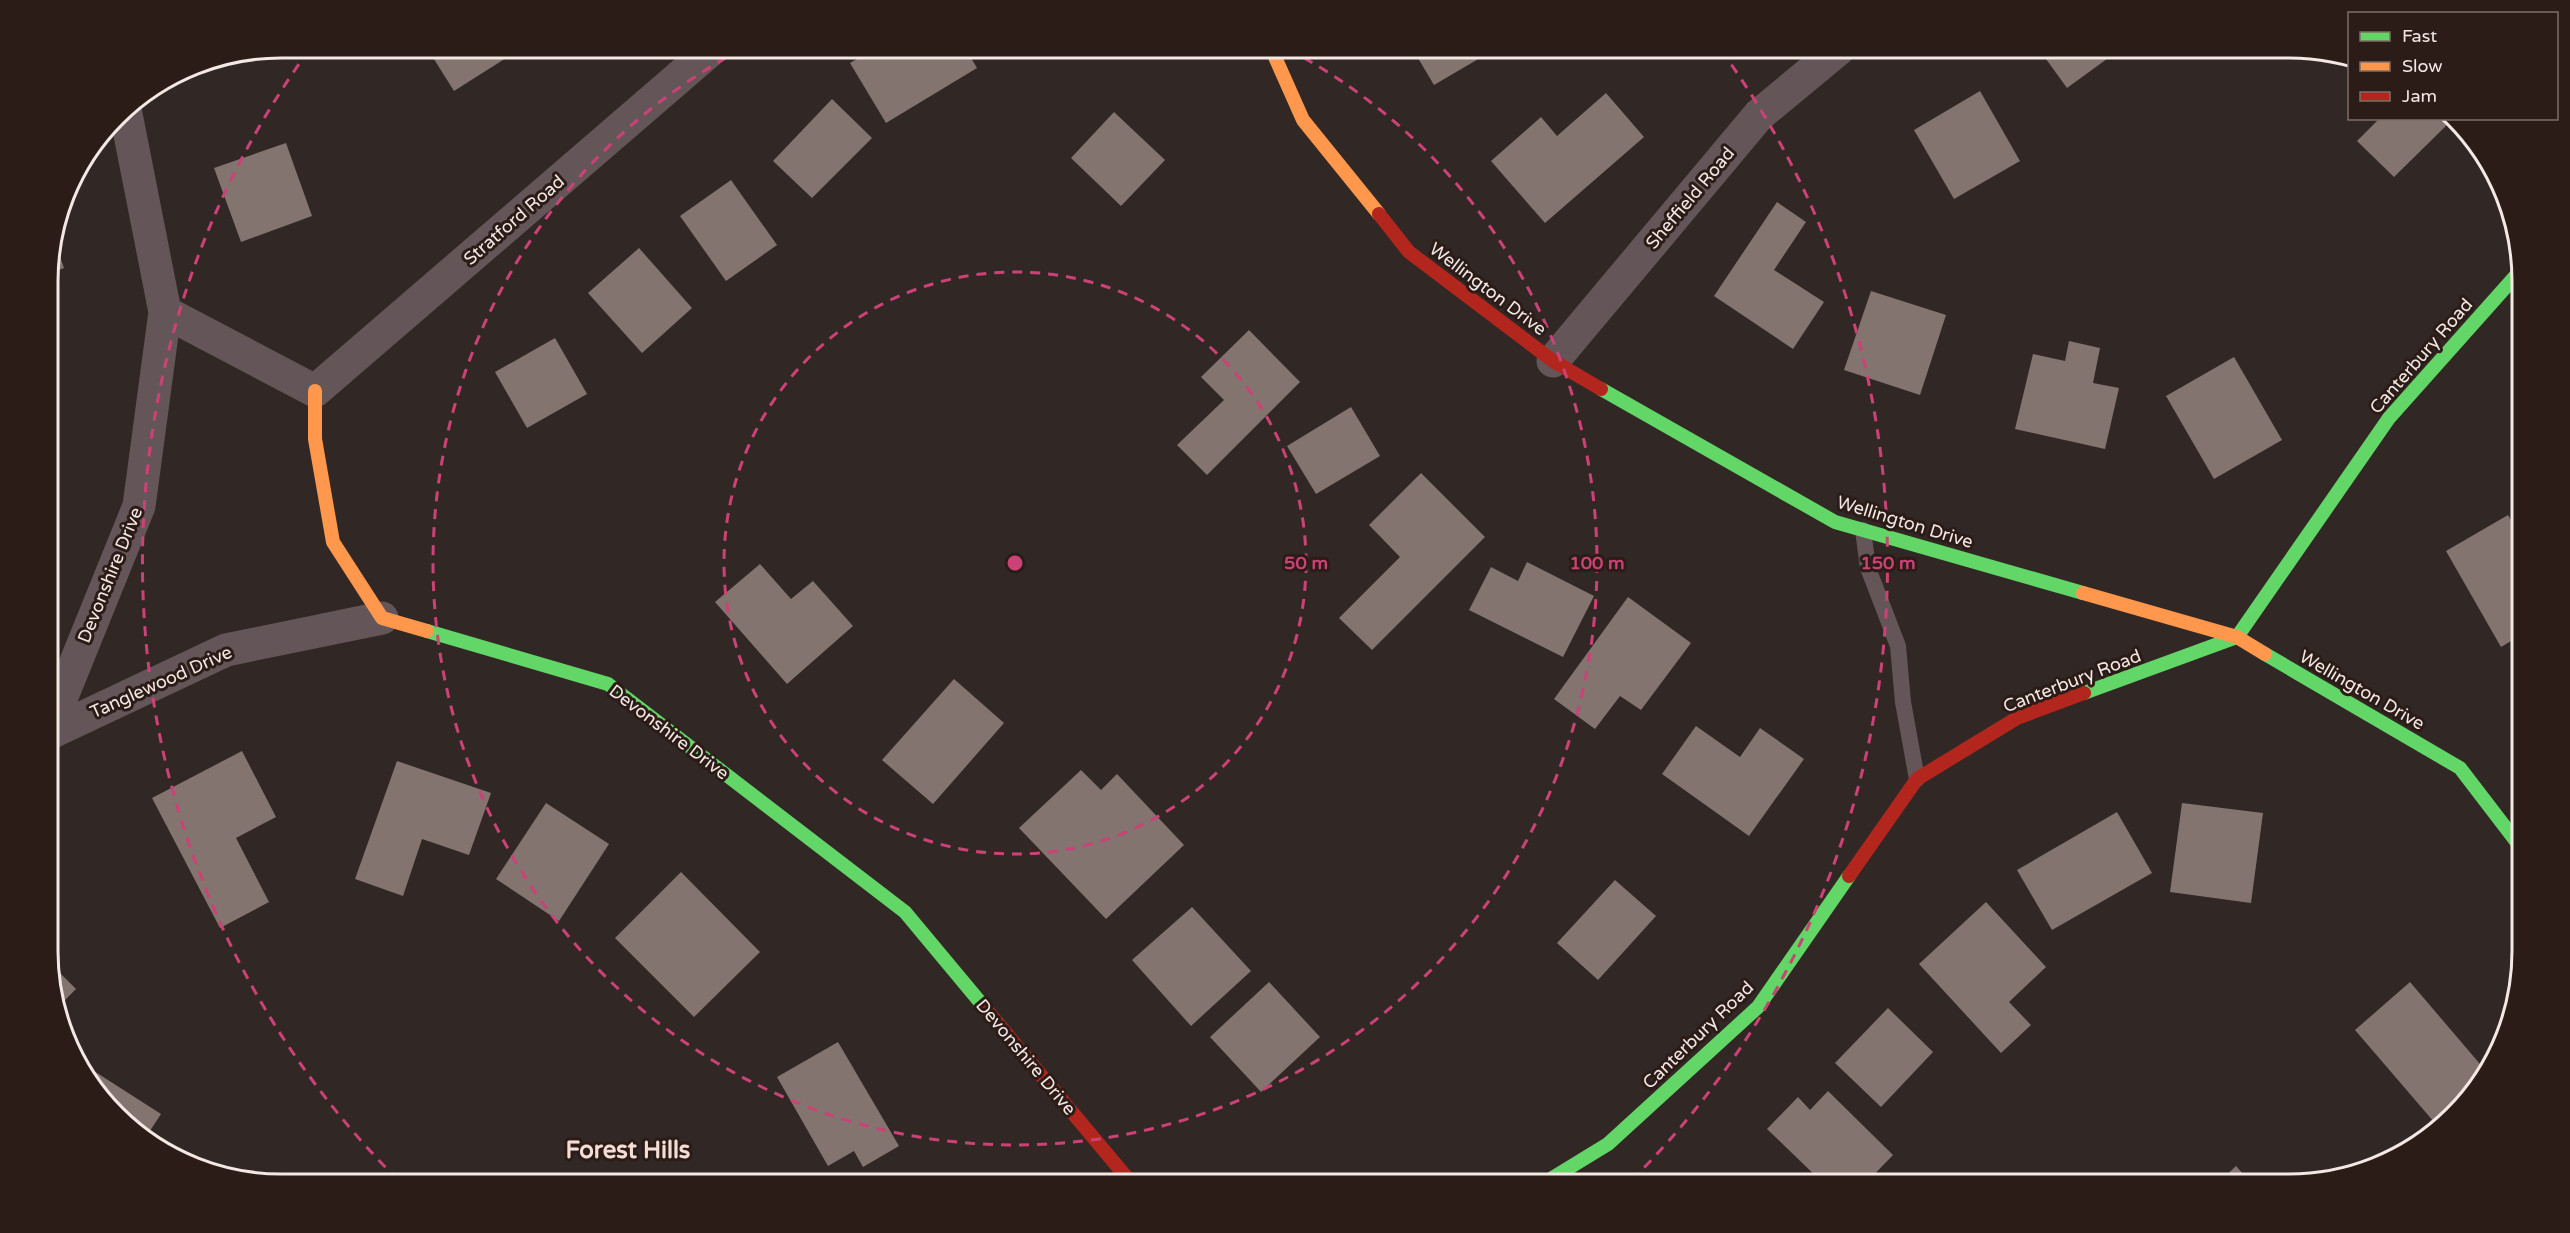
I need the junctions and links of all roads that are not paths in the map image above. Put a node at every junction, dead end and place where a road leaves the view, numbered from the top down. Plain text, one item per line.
1 (701, 58) edge
2 (1275, 58) edge
3 (1828, 58) edge
4 (127, 121) edge
5 (2512, 280) edge
6 (165, 312) junction
7 (1553, 361) junction
8 (315, 391) junction
9 (1863, 530) junction
10 (382, 618) junction
11 (2236, 637) junction
12 (58, 706) edge
13 (58, 729) edge
14 (1917, 779) junction
15 (2512, 836) edge
16 (1124, 1174) edge
17 (1558, 1174) edge

1 - 8 street, Stratford Road
2 - 7 street, Wellington Drive
3 - 7 street, Sheffield Road
4 - 6 street, Devonshire Drive
5 - 11 street, Canterbury Road
6 - 8 street
6 - 12 street, Devonshire Drive
7 - 9 street, Wellington Drive
8 - 10 street
9 - 11 street, Wellington Drive
9 - 14 lane
10 - 13 street, Tanglewood Drive
10 - 16 street, Devonshire Drive
11 - 14 street, Canterbury Road
11 - 15 street, Wellington Drive
14 - 17 street, Canterbury Road

